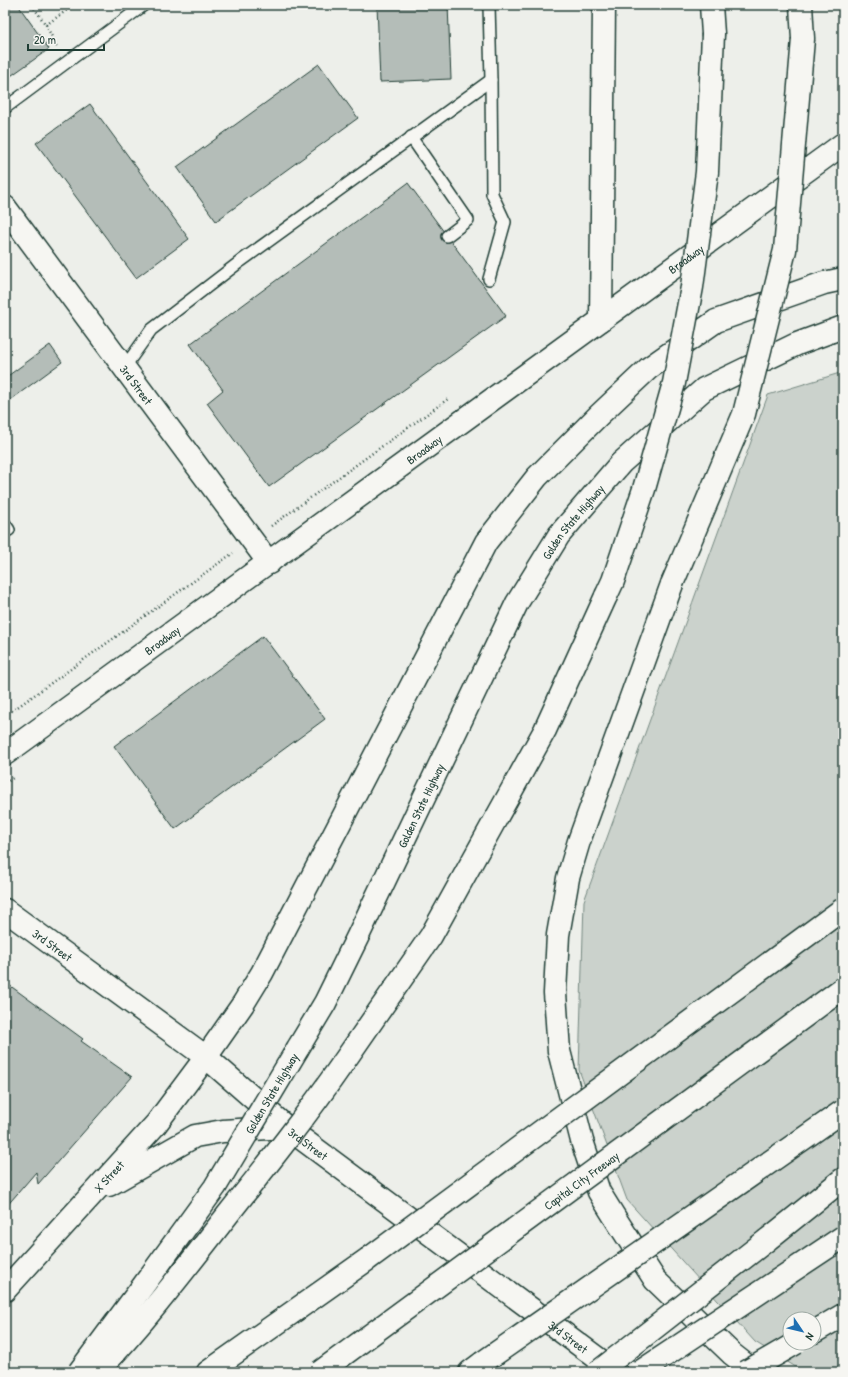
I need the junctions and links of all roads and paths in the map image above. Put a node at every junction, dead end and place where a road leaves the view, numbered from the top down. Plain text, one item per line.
1 (32, 5) edge
2 (74, 5) edge
3 (144, 5) edge
4 (489, 5) edge
5 (604, 5) edge
6 (711, 5) edge
7 (801, 5) edge
8 (46, 25) junction
9 (53, 51) dead end
10 (491, 80) junction
11 (5, 108) edge
12 (411, 137) junction
13 (843, 144) edge
14 (5, 207) edge
15 (446, 236) dead end
16 (489, 279) dead end
17 (843, 279) edge
18 (601, 320) junction
19 (843, 327) edge
20 (124, 368) junction
21 (452, 396) dead end
22 (252, 540) junction
23 (269, 563) junction
24 (5, 716) edge
25 (5, 754) edge
26 (843, 909) edge
27 (5, 910) edge
28 (843, 988) edge
29 (206, 1057) junction
30 (843, 1111) edge
31 (286, 1127) junction
32 (843, 1179) edge
33 (92, 1195) junction
34 (843, 1237) edge
35 (5, 1290) edge
36 (843, 1315) edge
37 (822, 1327) edge
38 (782, 1351) edge
39 (79, 1372) edge
40 (96, 1372) edge
41 (208, 1372) edge
42 (320, 1372) edge
43 (470, 1372) edge
44 (598, 1372) edge
45 (616, 1372) edge
46 (640, 1372) edge
47 (746, 1372) edge
48 (755, 1372) edge

1 - 8 path
2 - 8 path
3 - 11 lane
4 - 10 lane
5 - 18 main road
6 - 40 main road, bridge
7 - 48 main road, bridge
8 - 9 path
10 - 12 lane
10 - 16 lane
12 - 15 lane
12 - 20 lane
13 - 18 main road, Broadway
14 - 20 main road, 3rd Street
17 - 29 main road, X Street
18 - 23 main road, Broadway
19 - 39 main road, Golden State Highway, bridge
20 - 22 main road, 3rd Street
21 - 22 path
22 - 23 main road, 3rd Street
22 - 24 path
23 - 25 main road, Broadway
26 - 41 main road, bridge
27 - 29 main road, 3rd Street
28 - 42 main road, Capital City Freeway, bridge
29 - 31 main road, 3rd Street
29 - 33 main road, X Street
30 - 43 main road, bridge
31 - 33 main road
31 - 45 main road, 3rd Street
32 - 44 main road, bridge
33 - 35 main road, X Street
34 - 46 main road, bridge
36 - 37 main road
38 - 47 main road, bridge

